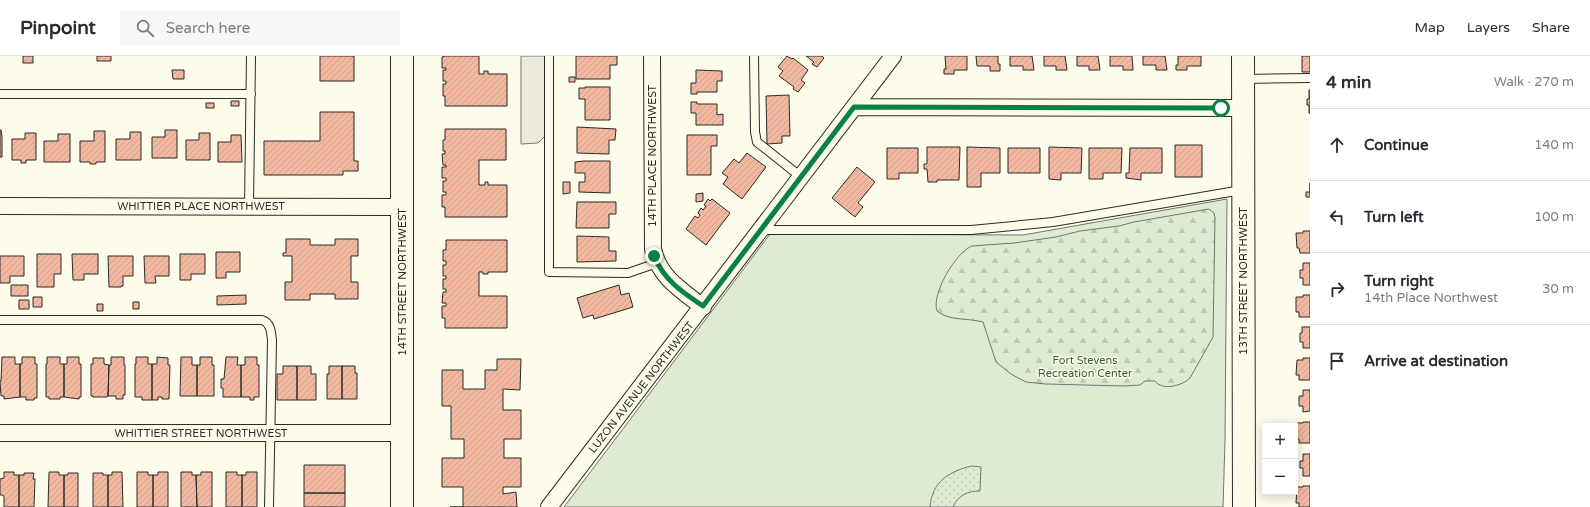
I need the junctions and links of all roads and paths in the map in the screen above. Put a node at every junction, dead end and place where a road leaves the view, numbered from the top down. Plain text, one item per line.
1 (251, 56) edge
2 (402, 56) edge
3 (549, 56) edge
4 (652, 56) edge
5 (754, 56) edge
6 (893, 56) edge
7 (1243, 56) edge
8 (1243, 78) junction
9 (1310, 78) edge
10 (0, 94) edge
11 (251, 94) junction
12 (854, 107) junction
13 (1243, 108) junction
14 (802, 178) junction
15 (1243, 190) junction
16 (0, 206) edge
17 (249, 206) junction
18 (402, 207) junction
19 (762, 230) junction
20 (657, 263) junction
21 (703, 306) junction
22 (0, 320) edge
23 (0, 433) edge
24 (270, 433) junction
25 (402, 433) junction
26 (269, 507) edge
27 (402, 507) edge
28 (549, 507) edge
29 (1244, 507) edge

1 - 11 lane
2 - 18 street, 14TH STREET NORTHWEST
3 - 20 lane
4 - 20 street, 14TH PLACE NORTHWEST
5 - 14 lane
6 - 12 street, LUZON AVENUE NORTHWEST
7 - 8 street, 13TH STREET NORTHWEST
8 - 9 lane
8 - 13 street, 13TH STREET NORTHWEST
10 - 11 lane
11 - 17 lane
12 - 13 street
12 - 14 street, LUZON AVENUE NORTHWEST
13 - 15 street, 13TH STREET NORTHWEST
14 - 19 street, LUZON AVENUE NORTHWEST
15 - 19 lane
15 - 29 street, 13TH STREET NORTHWEST
16 - 17 street, WHITTIER PLACE NORTHWEST
17 - 18 street, WHITTIER PLACE NORTHWEST
18 - 25 street, 14TH STREET NORTHWEST
19 - 21 street, LUZON AVENUE NORTHWEST
20 - 21 street, 14TH PLACE NORTHWEST
21 - 28 street, LUZON AVENUE NORTHWEST
22 - 24 lane
23 - 24 street, WHITTIER STREET NORTHWEST
24 - 25 street, WHITTIER STREET NORTHWEST
24 - 26 lane
25 - 27 street, 14TH STREET NORTHWEST

